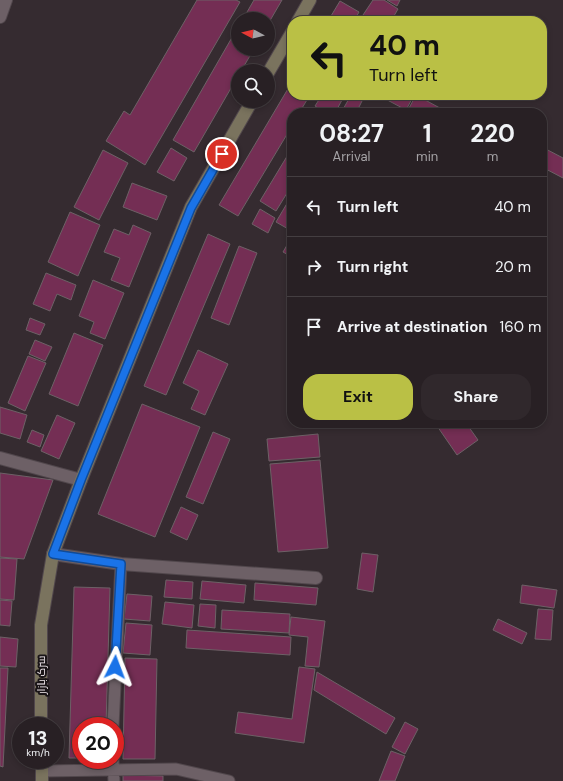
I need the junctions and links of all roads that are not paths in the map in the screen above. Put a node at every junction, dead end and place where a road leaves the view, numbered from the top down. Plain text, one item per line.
1 (6, 0) edge
2 (310, 0) edge
3 (301, 16) edge
4 (0, 17) edge
5 (287, 41) edge
6 (274, 64) edge
7 (248, 108) edge
8 (0, 458) edge
9 (81, 480) junction
10 (53, 554) junction
11 (121, 564) junction
12 (316, 578) dead end
13 (41, 717) edge
14 (113, 717) edge
15 (124, 766) edge
16 (72, 768) edge
17 (113, 769) edge
18 (42, 770) edge
19 (114, 781) edge
20 (229, 781) edge

1 - 4 street
2 - 3 main road
5 - 6 main road
7 - 9 main road, سرک بازار
8 - 9 street
9 - 10 main road, سرک بازار
10 - 11 street
10 - 13 main road, سرک بازار
11 - 12 street
11 - 14 lane
15 - 20 lane
16 - 18 lane
17 - 19 lane

